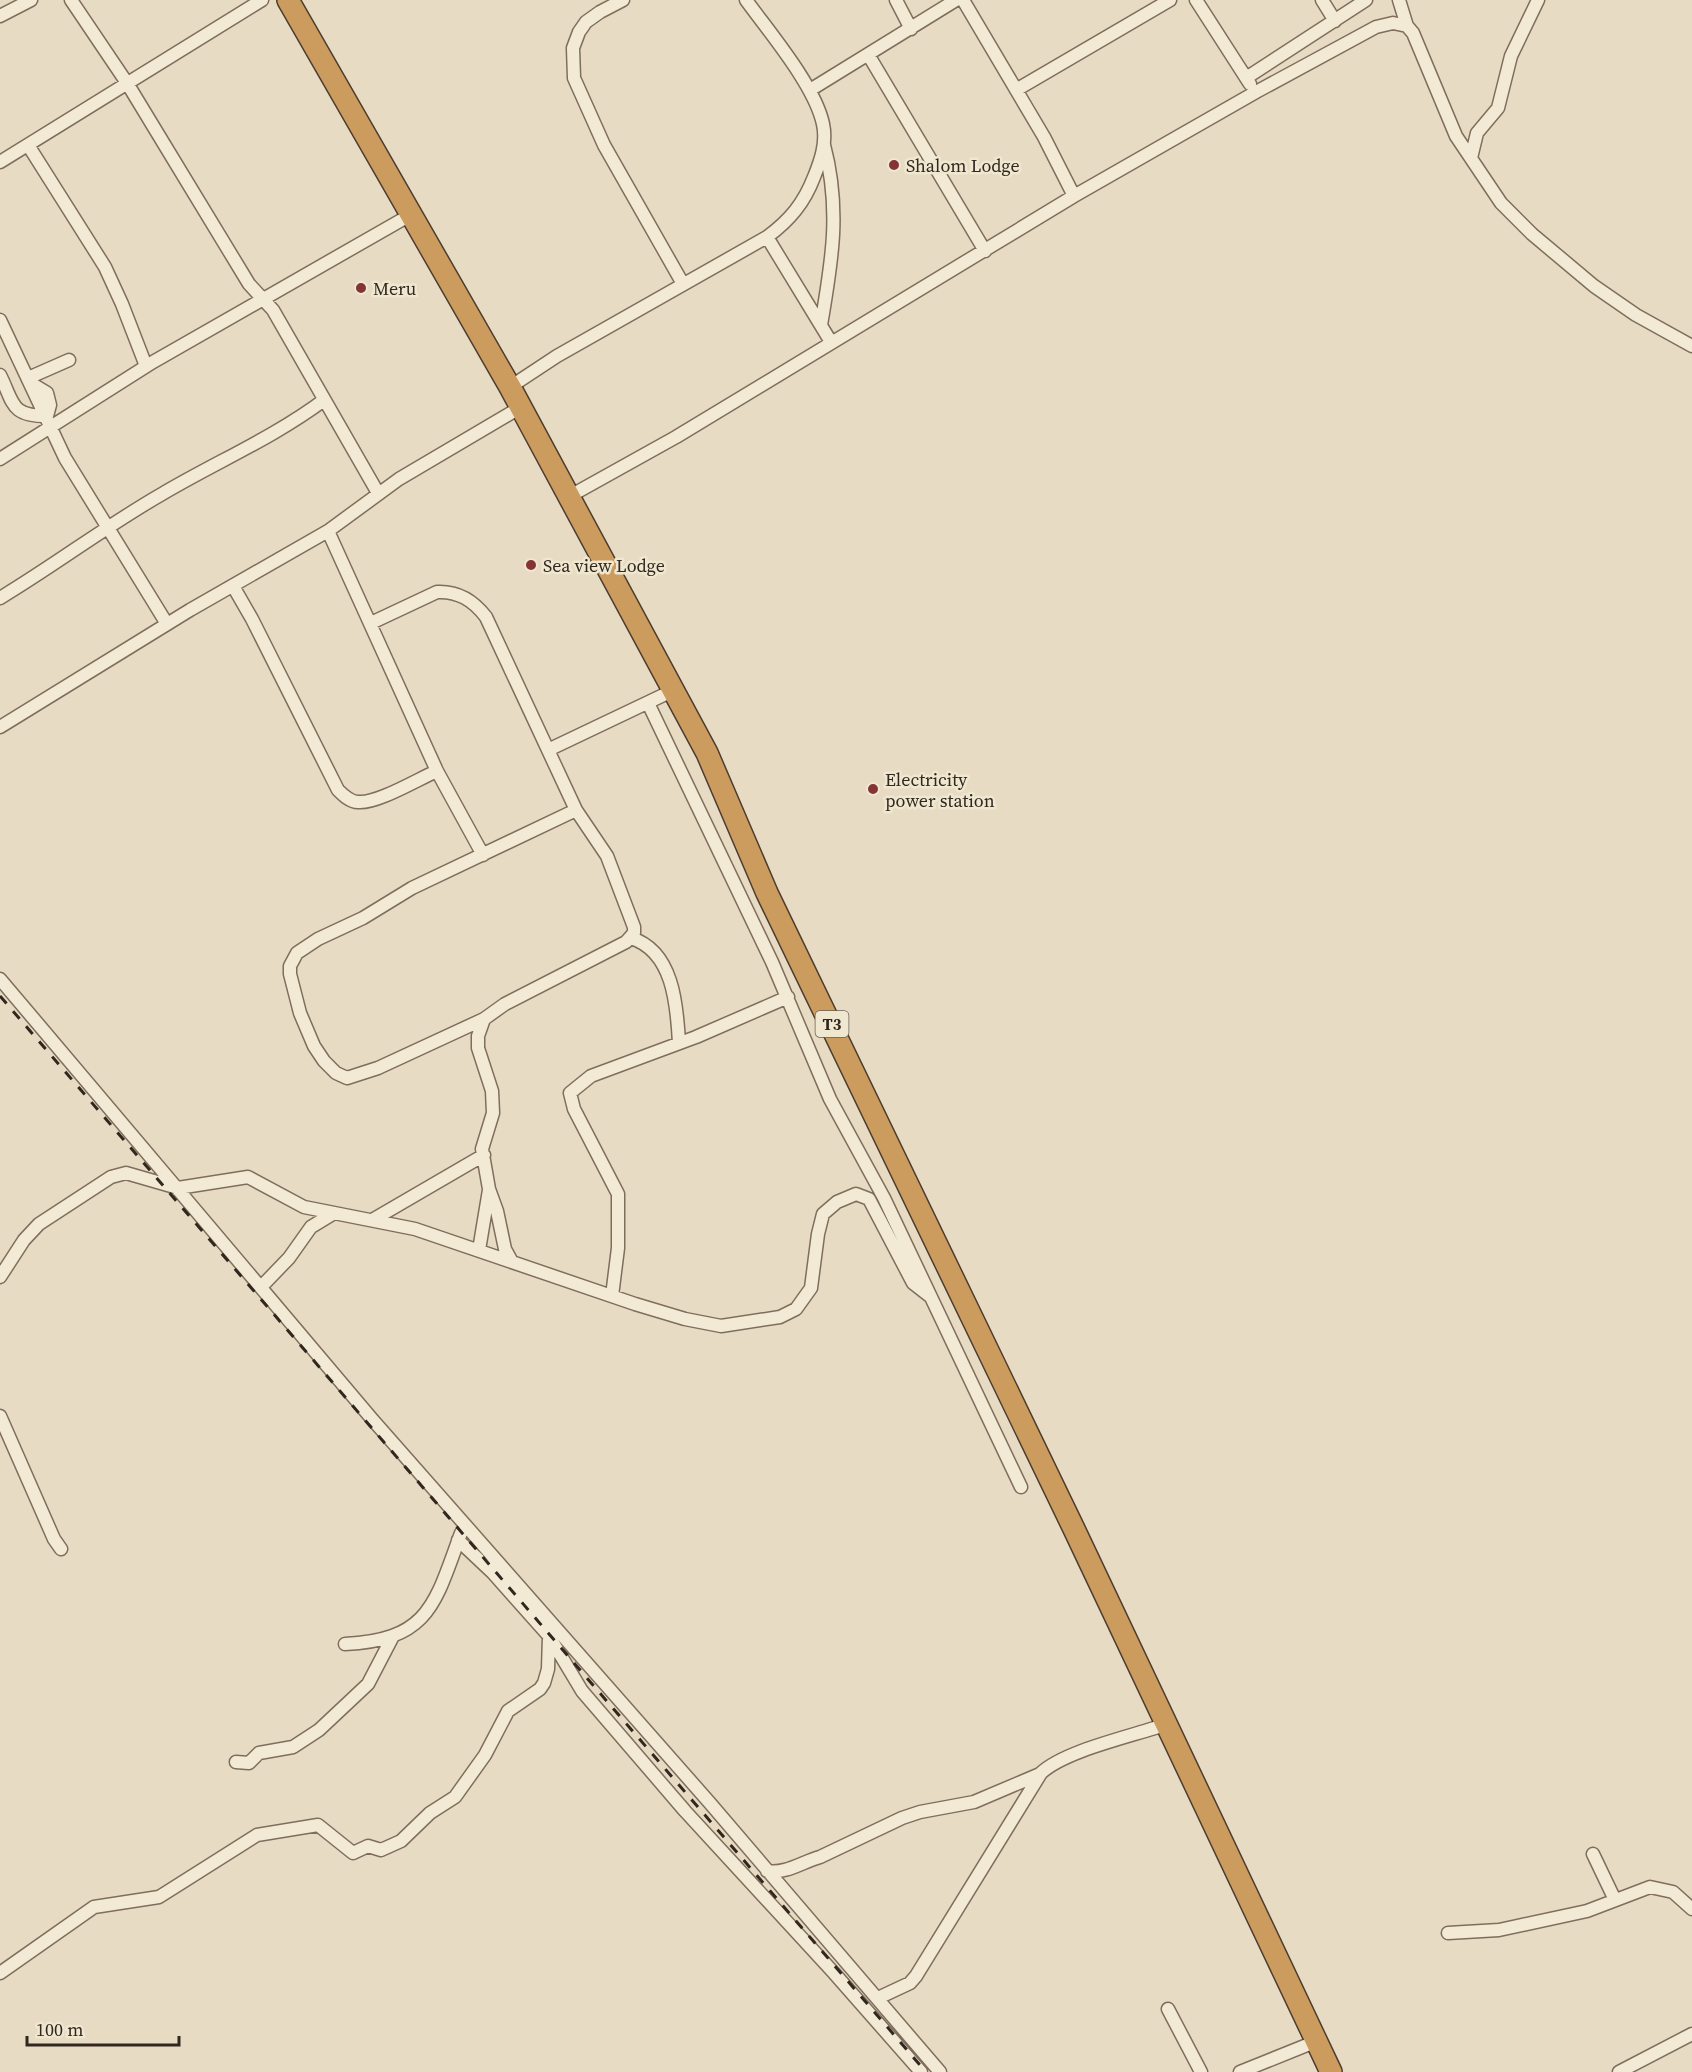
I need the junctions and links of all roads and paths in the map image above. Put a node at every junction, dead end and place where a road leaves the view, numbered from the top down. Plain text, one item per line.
1 (31, 0) edge
2 (71, 0) edge
3 (262, 0) edge
4 (288, 0) edge
5 (623, 0) edge
6 (746, 0) edge
7 (896, 0) edge
8 (957, 0) edge
9 (963, 0) edge
10 (1170, 0) edge
11 (1196, 0) edge
12 (1322, 0) edge
13 (1366, 0) edge
14 (1399, 0) edge
15 (1538, 0) edge
16 (0, 16) edge
17 (1335, 21) junction
18 (1407, 26) junction
19 (911, 29) junction
20 (869, 56) junction
21 (1246, 78) junction
22 (127, 83) junction
23 (810, 90) junction
24 (1016, 90) junction
25 (1256, 92) junction
26 (27, 144) junction
27 (824, 146) junction
28 (1471, 158) junction
29 (0, 162) edge
30 (1074, 196) junction
31 (412, 214) junction
32 (767, 237) junction
33 (985, 250) junction
34 (682, 284) junction
35 (264, 298) junction
36 (0, 320) edge
37 (820, 325) junction
38 (831, 342) junction
39 (1692, 346) edge
40 (69, 360) dead end
41 (146, 366) junction
42 (0, 375) edge
43 (30, 381) junction
44 (510, 387) junction
45 (324, 400) junction
46 (521, 407) junction
47 (49, 421) junction
48 (0, 459) edge
49 (378, 494) junction
50 (570, 496) junction
51 (109, 530) junction
52 (328, 531) junction
53 (232, 586) junction
54 (0, 598) edge
55 (371, 623) junction
56 (167, 624) junction
57 (674, 690) junction
58 (648, 703) junction
59 (0, 727) edge
60 (548, 750) junction
61 (437, 771) junction
62 (576, 810) junction
63 (483, 855) junction
64 (631, 938) junction
65 (0, 979) edge
66 (5, 993) edge
67 (788, 997) junction
68 (484, 1019) junction
69 (679, 1043) junction
70 (484, 1155) junction
71 (178, 1188) junction
72 (489, 1189) junction
73 (334, 1213) junction
74 (374, 1219) junction
75 (479, 1250) junction
76 (511, 1260) junction
77 (1, 1266) edge
78 (261, 1287) junction
79 (612, 1296) junction
80 (931, 1297) junction
81 (0, 1416) edge
82 (1021, 1487) dead end
83 (465, 1523) junction
84 (458, 1540) junction
85 (61, 1549) dead end
86 (549, 1636) junction
87 (392, 1638) junction
88 (345, 1644) dead end
89 (1167, 1725) junction
90 (236, 1762) dead end
91 (1041, 1773) junction
92 (1593, 1854) dead end
93 (767, 1871) junction
94 (1615, 1900) junction
95 (1692, 1909) edge
96 (1448, 1933) dead end
97 (0, 1973) edge
98 (878, 1998) junction
99 (1167, 2009) dead end
100 (1692, 2034) edge
101 (1317, 2041) junction
102 (921, 2072) edge
103 (940, 2072) edge
104 (1201, 2072) edge
105 (1240, 2072) edge
106 (1331, 2072) edge
107 (1620, 2072) edge

1 - 16 street
2 - 22 street
3 - 22 street
4 - 31 highway, T3
5 - 34 street
6 - 23 street
7 - 19 street
8 - 19 street
9 - 24 street
10 - 24 street
11 - 21 street
12 - 17 street
13 - 17 street
14 - 18 street
15 - 28 street
17 - 21 street
18 - 25 street
18 - 28 street
19 - 20 street
20 - 23 street
20 - 33 street
21 - 25 street
22 - 26 street
22 - 35 street
23 - 27 street
24 - 30 street
25 - 30 street
26 - 29 street
26 - 41 street
27 - 32 street
27 - 37 street
28 - 39 street
30 - 33 street
31 - 35 street
31 - 44 highway, T3
32 - 34 street
32 - 37 street
33 - 38 street
34 - 44 street
35 - 41 street
35 - 45 street
36 - 43 street
37 - 38 street
38 - 50 street
40 - 43 street
41 - 47 street
42 - 47 street
43 - 47 street
44 - 46 highway, T3
45 - 49 street
45 - 51 street
46 - 49 street
46 - 50 highway, T3
47 - 48 street
47 - 51 street
49 - 52 street
50 - 57 highway, T3
51 - 54 street
51 - 56 street
52 - 53 street
52 - 55 street
53 - 56 street
53 - 61 street
55 - 60 street
55 - 61 street
56 - 59 street
57 - 58 street
57 - 89 highway, T3
58 - 60 street
58 - 67 street
60 - 62 street
61 - 63 street
62 - 63 street
62 - 64 street
63 - 68 street
64 - 68 street
64 - 69 street
65 - 66 street
66 - 71 street
67 - 69 street
67 - 80 street
68 - 70 street
69 - 79 street
70 - 72 street
70 - 74 street
71 - 73 street
71 - 77 street
71 - 78 street
72 - 75 street
72 - 76 street
73 - 74 street
73 - 78 street
74 - 75 street
75 - 76 street
76 - 79 street
78 - 83 street
79 - 80 street
80 - 82 street
81 - 85 street
83 - 84 street
83 - 93 street
84 - 86 street
84 - 87 street
86 - 97 street
86 - 102 street
87 - 88 street
87 - 90 street
89 - 91 street
89 - 101 highway, T3
91 - 93 street
91 - 98 street
92 - 94 street
93 - 98 street
94 - 95 street
94 - 96 street
98 - 103 street
99 - 104 street
100 - 107 street
101 - 105 street
101 - 106 highway, T3

